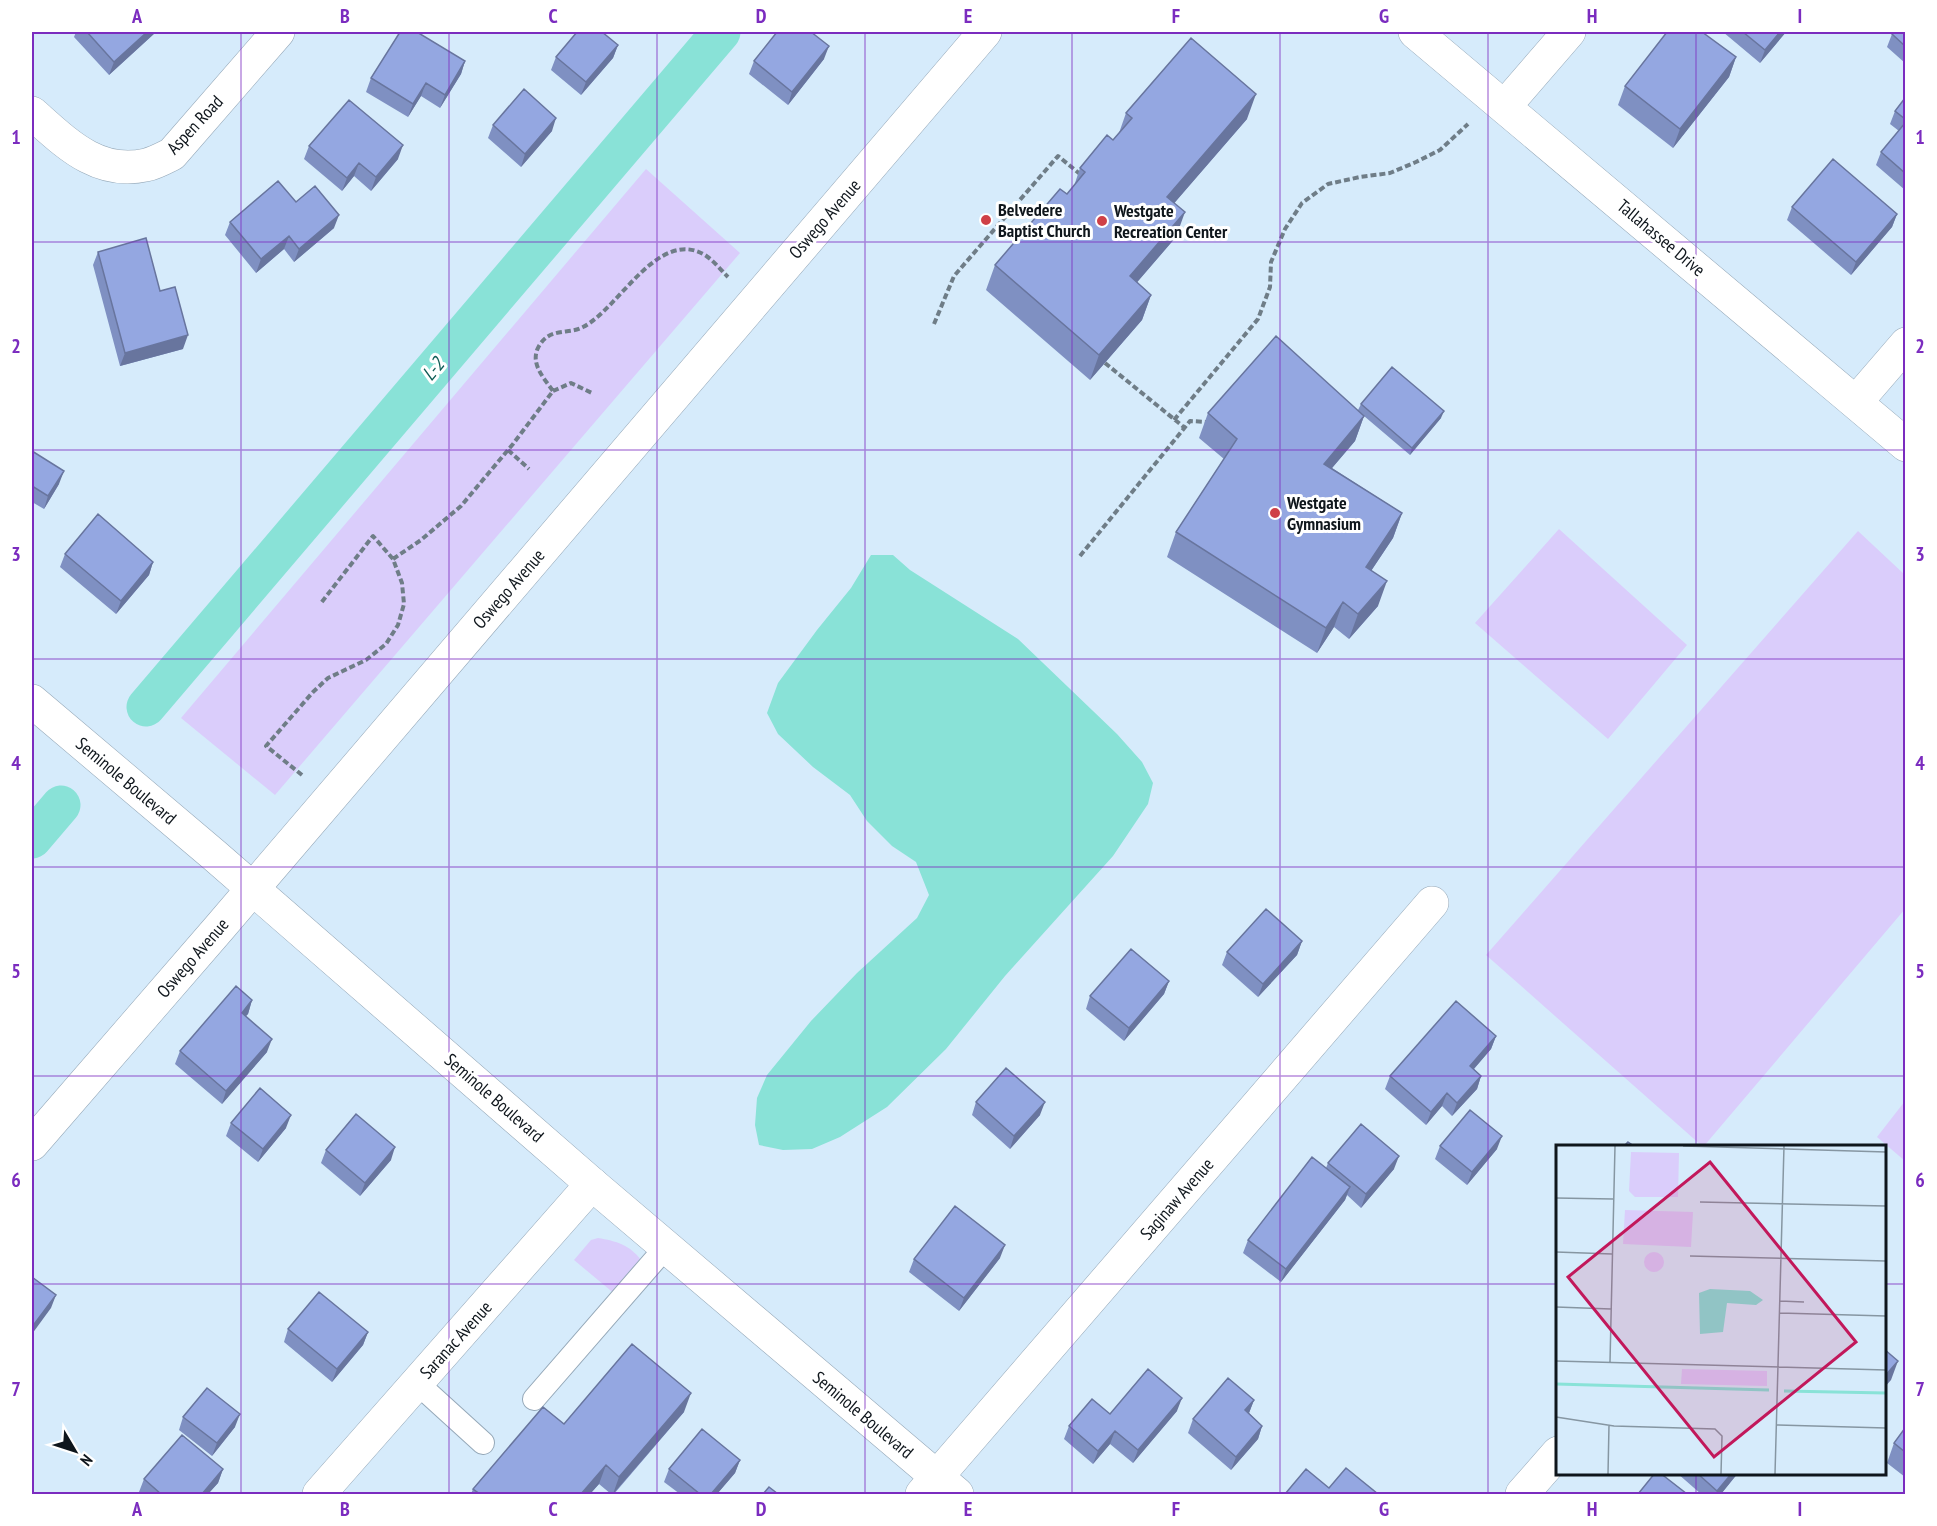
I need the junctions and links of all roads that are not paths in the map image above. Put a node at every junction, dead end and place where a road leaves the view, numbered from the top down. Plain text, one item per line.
1 (278, 32) edge
2 (985, 32) edge
3 (1415, 32) edge
4 (1569, 32) edge
5 (1498, 101) junction
6 (32, 113) edge
7 (1905, 344) edge
8 (1856, 402) junction
9 (1905, 445) edge
10 (32, 701) edge
11 (252, 888) junction
12 (1432, 903) dead end
13 (32, 1144) edge
14 (592, 1184) junction
15 (666, 1247) junction
16 (417, 1383) junction
17 (534, 1399) dead end
18 (483, 1443) dead end
19 (1556, 1454) edge
20 (938, 1489) edge
21 (319, 1494) edge
22 (1522, 1494) edge

1 - 6 street, Aspen Road
2 - 11 street, Oswego Avenue
3 - 5 street, Tallahassee Drive
4 - 5 street
5 - 8 street, Tallahassee Drive
7 - 8 street
8 - 9 street, Tallahassee Drive
10 - 11 street, Seminole Boulevard
11 - 13 street, Oswego Avenue
11 - 14 street, Seminole Boulevard
12 - 20 street, Saginaw Avenue
14 - 15 street, Seminole Boulevard
14 - 16 street, Saranac Avenue
15 - 17 lane
15 - 20 street, Seminole Boulevard
16 - 18 lane
16 - 21 street, Saranac Avenue
19 - 22 street

